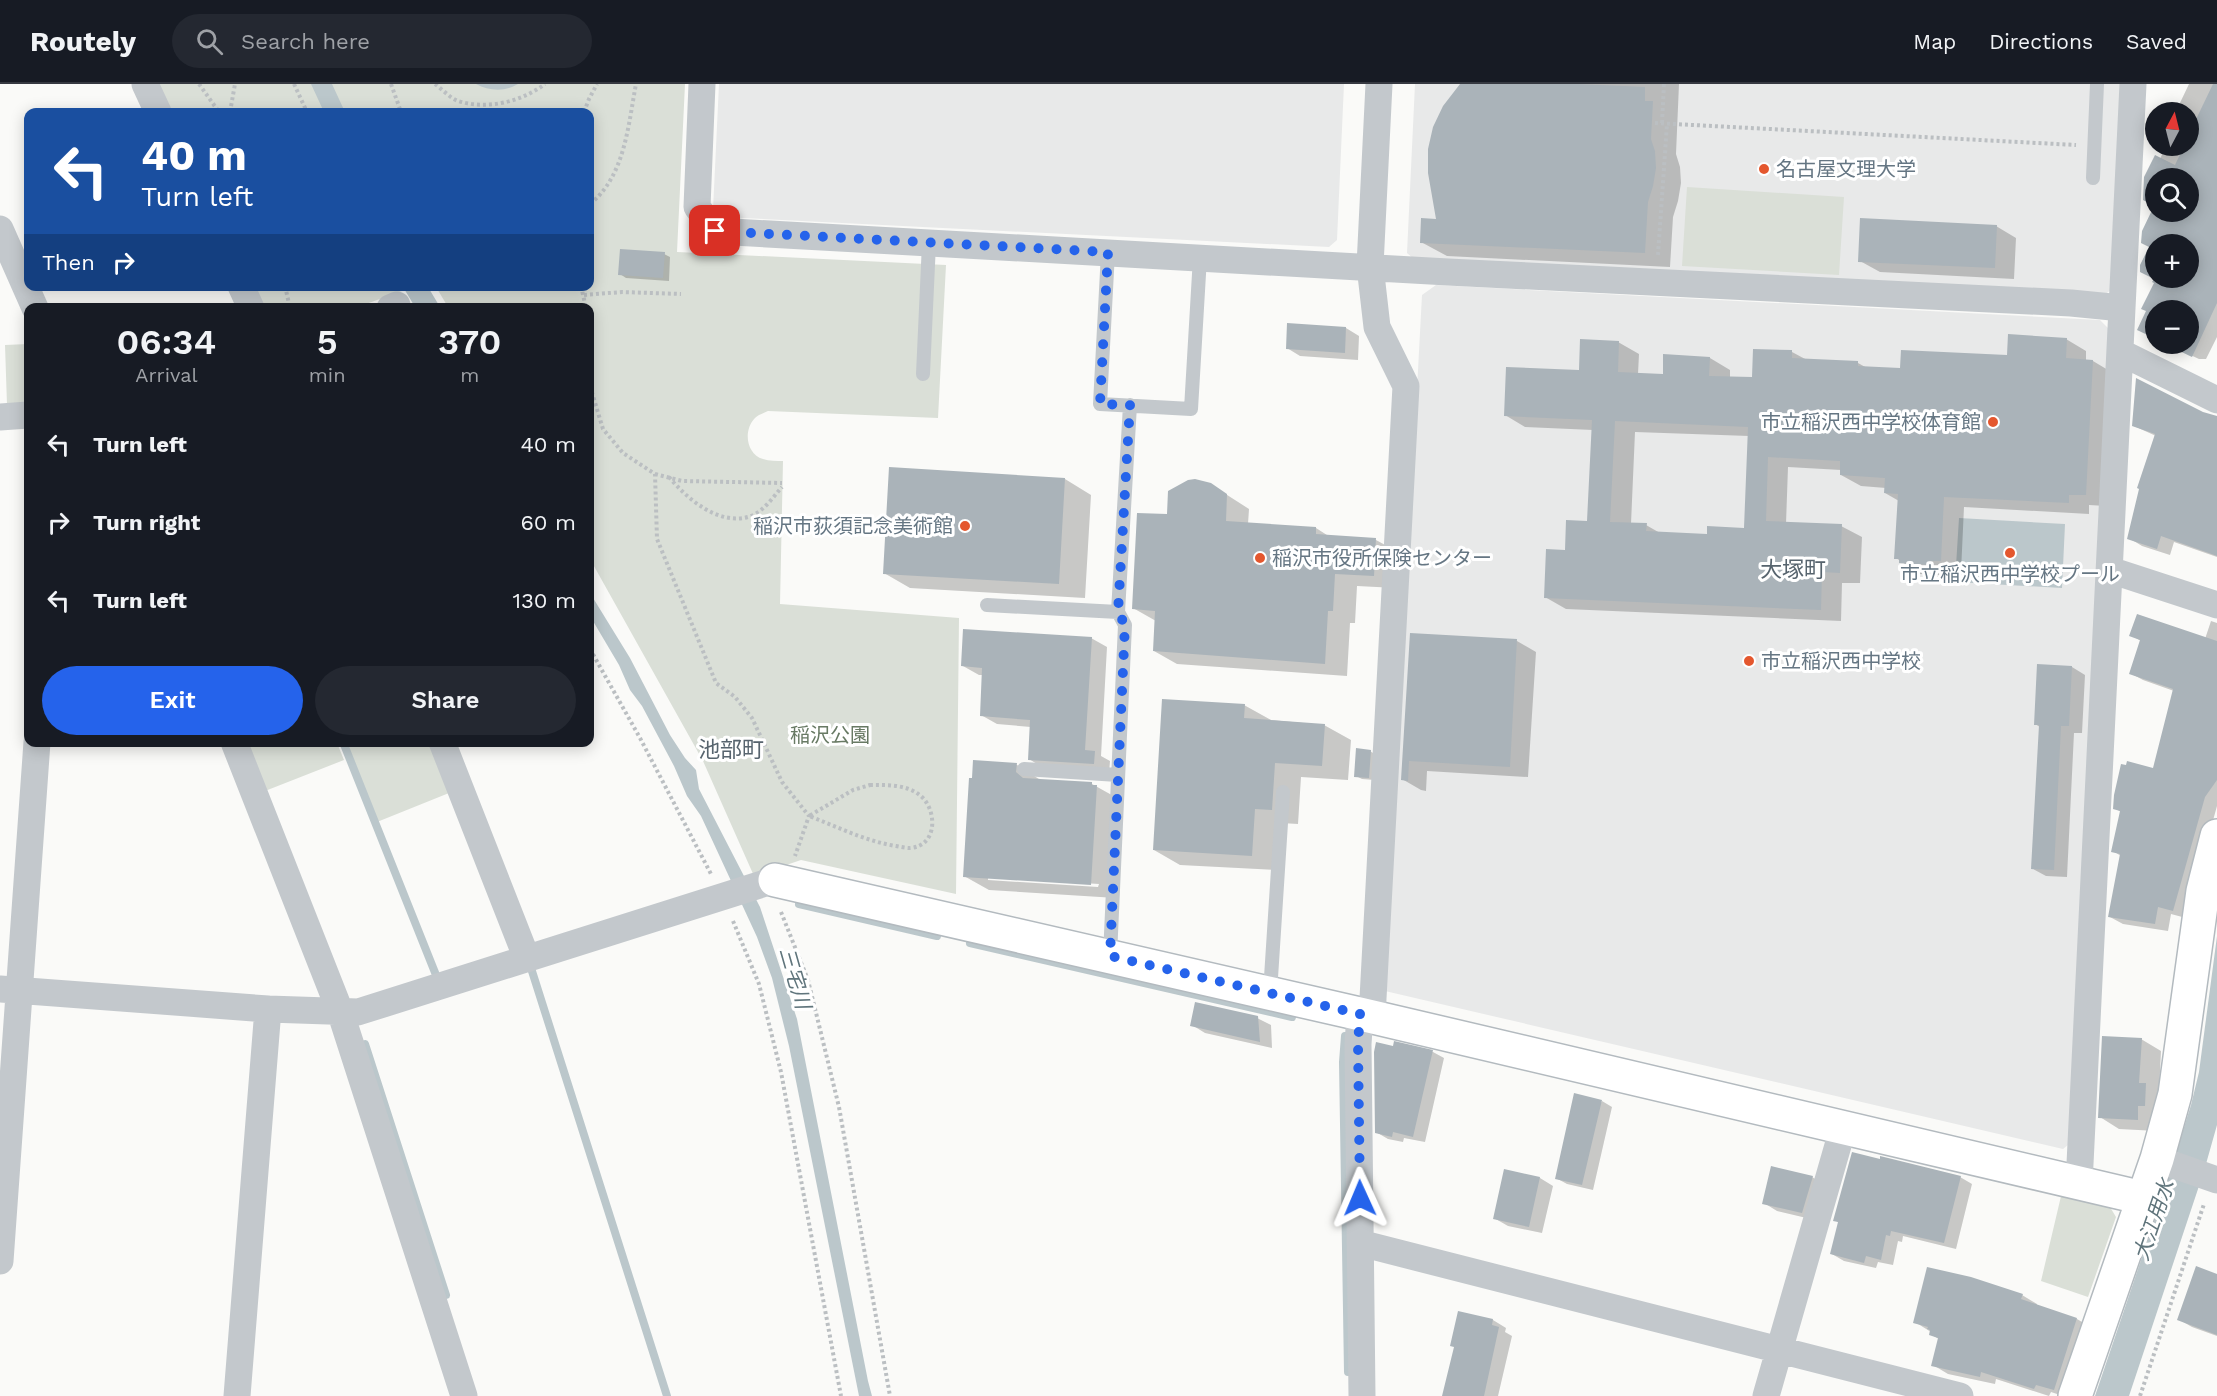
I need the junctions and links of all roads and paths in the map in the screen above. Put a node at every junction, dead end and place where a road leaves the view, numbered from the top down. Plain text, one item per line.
1 (145, 84) edge
2 (199, 84) edge
3 (235, 84) edge
4 (294, 84) edge
5 (391, 84) edge
6 (435, 84) edge
7 (545, 84) edge
8 (597, 84) edge
9 (636, 84) edge
10 (702, 84) edge
11 (1379, 84) edge
12 (1664, 84) edge
13 (2097, 84) edge
14 (2133, 84) edge
15 (156, 108) edge
16 (216, 108) edge
17 (231, 108) edge
18 (305, 108) edge
19 (400, 108) edge
20 (585, 108) edge
21 (1655, 123) dead end
22 (1665, 124) junction
23 (2094, 146) junction
24 (2093, 178) dead end
25 (594, 201) edge
26 (3, 242) edge
27 (928, 243) junction
28 (1108, 252) junction
29 (1658, 256) dead end
30 (1200, 257) junction
31 (1370, 266) junction
32 (24, 285) edge
33 (583, 291) edge
34 (681, 294) dead end
35 (584, 295) junction
36 (585, 303) edge
37 (2122, 308) junction
38 (2120, 352) junction
39 (924, 374) dead end
40 (2214, 391) edge
41 (594, 404) edge
42 (1130, 405) junction
43 (24, 415) edge
44 (0, 417) edge
45 (655, 474) junction
46 (669, 477) junction
47 (2110, 570) junction
48 (987, 605) dead end
49 (2217, 605) edge
50 (1118, 612) junction
51 (594, 656) edge
52 (36, 747) edge
53 (236, 747) edge
54 (444, 747) edge
55 (1024, 769) dead end
56 (1118, 774) junction
57 (1283, 792) dead end
58 (808, 816) junction
59 (2217, 836) edge
60 (768, 882) junction
61 (725, 897) junction
62 (1110, 956) junction
63 (527, 959) junction
64 (10, 989) edge
65 (1270, 993) junction
66 (268, 1009) junction
67 (340, 1011) junction
68 (1366, 1015) junction
69 (1843, 1128) junction
70 (2163, 1161) junction
71 (2213, 1178) edge
72 (2079, 1184) junction
73 (2143, 1198) junction
74 (1360, 1243) junction
75 (0, 1262) edge
76 (1779, 1350) junction
77 (237, 1396) edge
78 (464, 1396) edge
79 (841, 1396) edge
80 (890, 1396) edge
81 (1362, 1396) edge
82 (1766, 1396) edge
83 (1960, 1396) edge
84 (2075, 1396) edge
85 (2140, 1396) edge

1 - 15 street
2 - 16 path
3 - 17 path
4 - 18 path
5 - 19 path
6 - 7 path
8 - 20 path
9 - 25 path
10 - 27 street
11 - 31 street
12 - 22 path
13 - 23 lane
14 - 37 street
21 - 22 path
22 - 23 path
22 - 29 path
23 - 24 lane
26 - 32 street
27 - 28 street
27 - 39 lane
28 - 30 street
28 - 42 lane
30 - 31 street
30 - 42 lane
31 - 37 street
31 - 68 street
33 - 35 path
34 - 35 path
35 - 36 path
37 - 38 street
38 - 40 street
38 - 47 street
41 - 45 path
42 - 50 lane
43 - 44 street
45 - 46 path
45 - 58 path
46 - 46 path
47 - 49 street
47 - 72 street
48 - 50 lane
50 - 56 lane
51 - 61 path
52 - 64 street
53 - 67 street
54 - 63 street
55 - 56 lane
56 - 62 lane
57 - 65 lane
58 - 58 path
58 - 60 path
59 - 70 street
60 - 61 street
60 - 62 street
60 - 80 path
61 - 63 street
61 - 79 path
62 - 65 street
63 - 67 street
64 - 66 street
64 - 75 street
65 - 68 street
66 - 67 street
66 - 77 street
67 - 78 street
68 - 69 street
68 - 74 street
69 - 72 street
69 - 76 street
70 - 71 street
70 - 73 street
71 - 85 path
72 - 73 street
73 - 84 street
74 - 76 street
74 - 81 street
76 - 82 street
76 - 83 street

